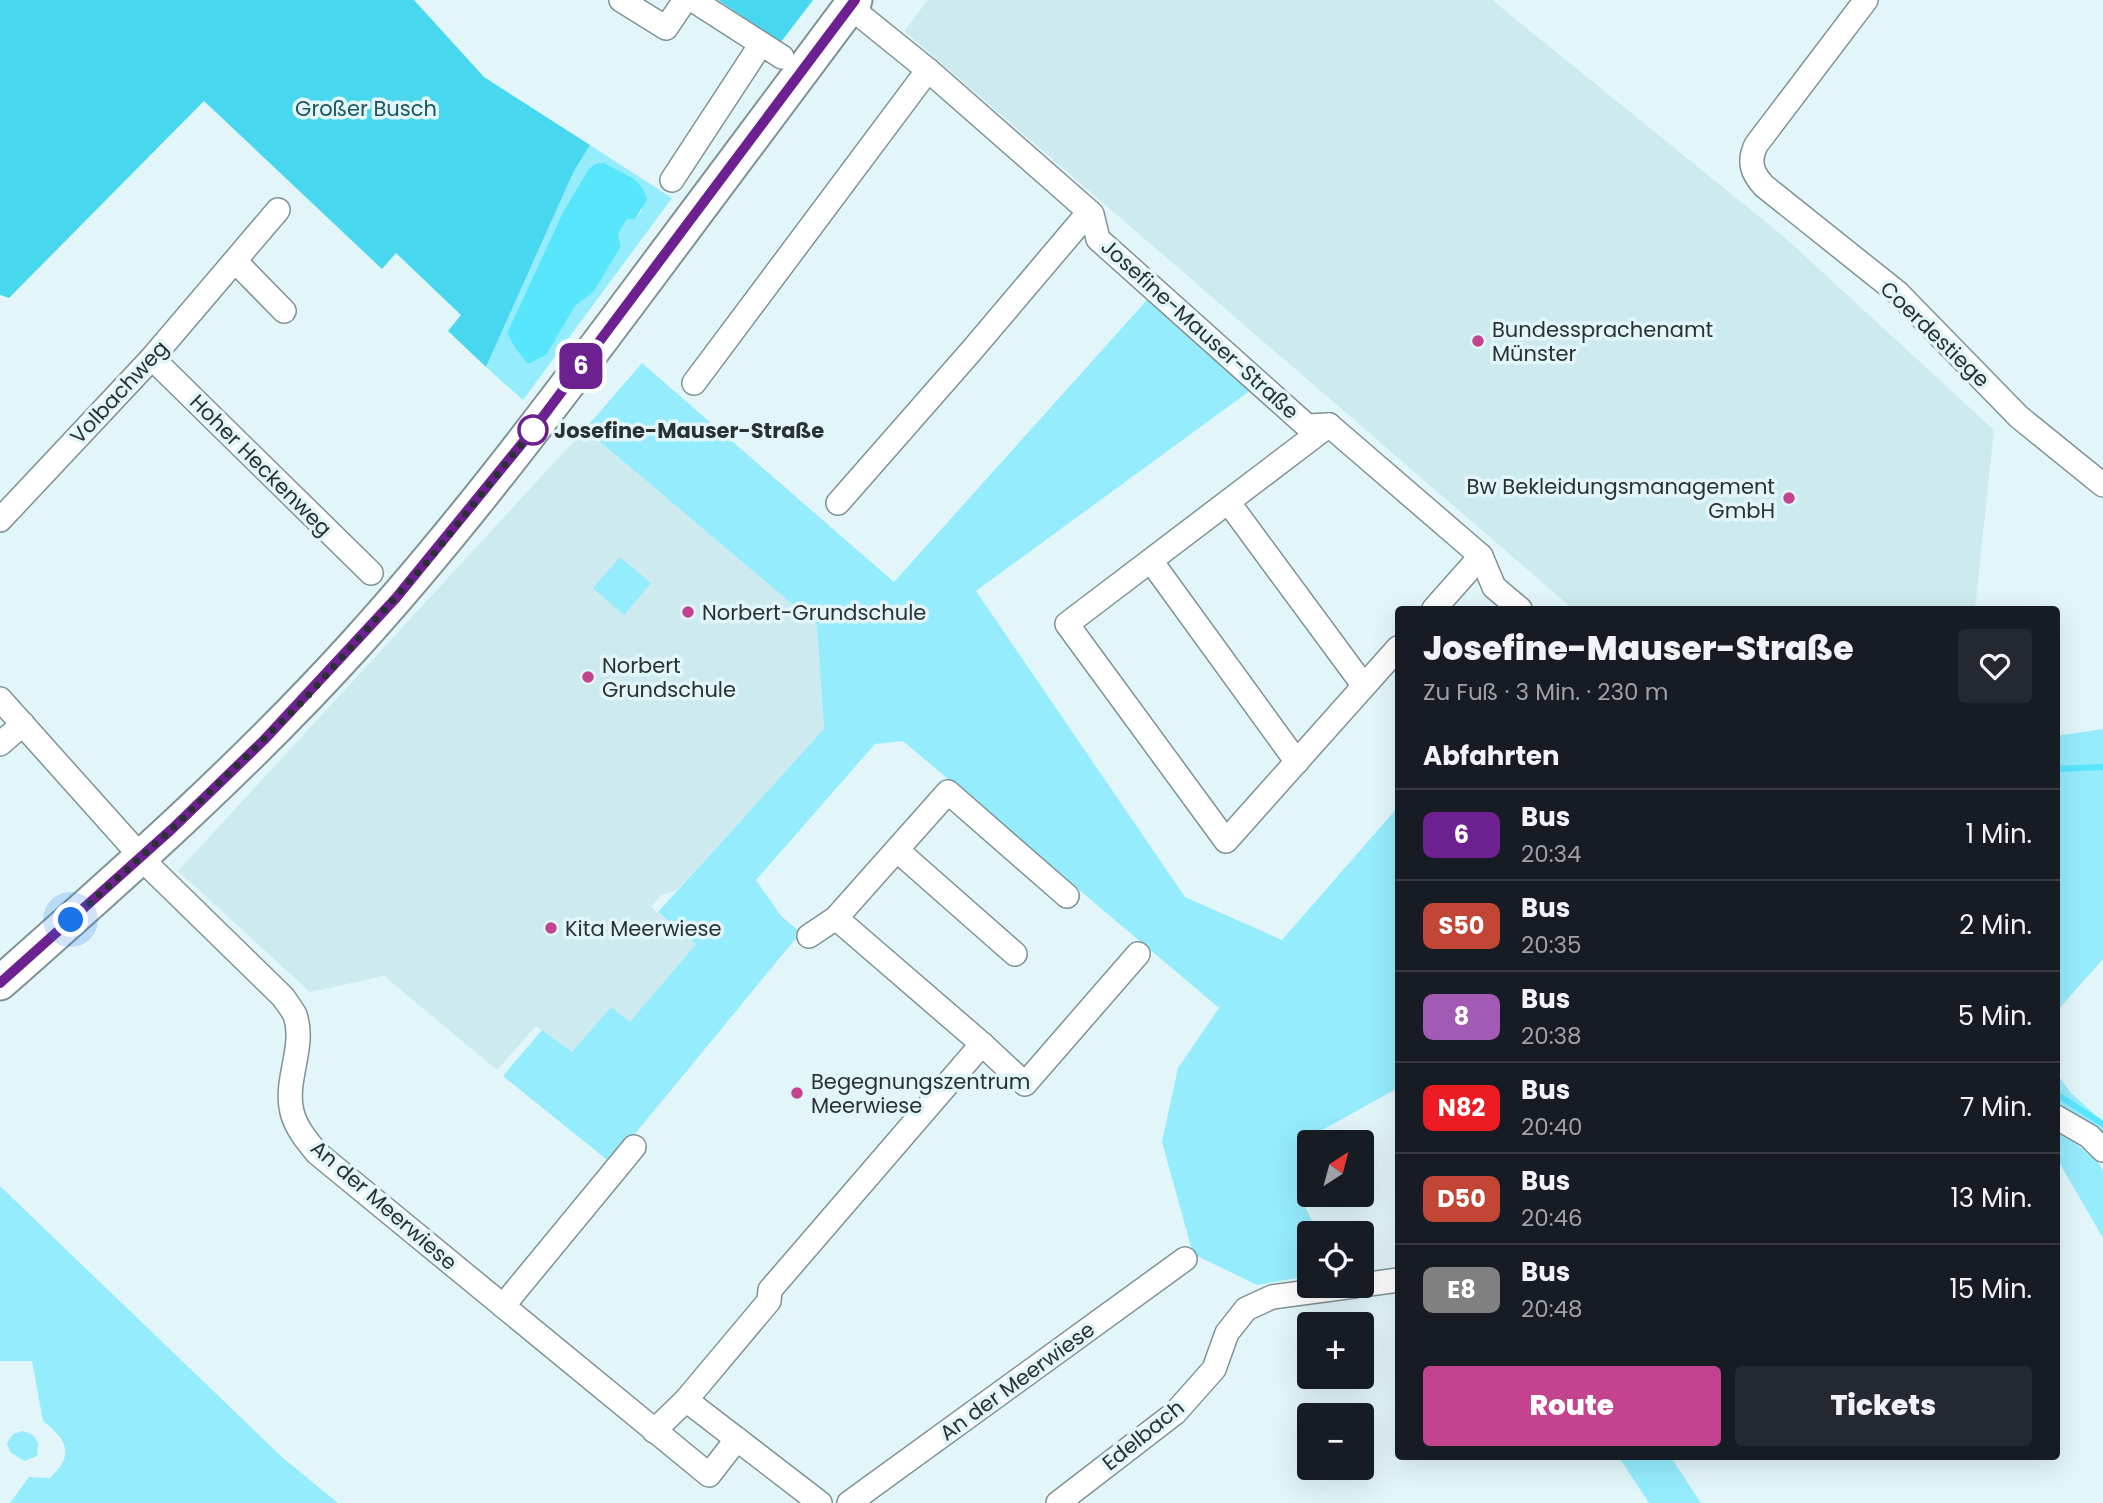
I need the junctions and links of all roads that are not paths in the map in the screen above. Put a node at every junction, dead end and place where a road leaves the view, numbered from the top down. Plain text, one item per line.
1 (621, 0) edge
2 (685, 0) edge
3 (693, 0) edge
4 (1866, 0) edge
5 (852, 3) edge
6 (761, 44) junction
7 (782, 57) dead end
8 (928, 70) junction
9 (672, 180) dead end
10 (278, 210) dead end
11 (1089, 212) junction
12 (236, 261) junction
13 (284, 311) dead end
14 (152, 358) junction
15 (694, 383) dead end
16 (1329, 425) junction
17 (2103, 485) edge
18 (838, 503) dead end
19 (1228, 503) junction
20 (0, 520) edge
21 (1481, 556) junction
22 (1151, 561) junction
23 (371, 573) dead end
24 (1437, 606) edge
25 (1516, 606) edge
26 (1395, 651) edge
27 (1364, 686) junction
28 (0, 699) edge
29 (23, 724) junction
30 (0, 744) edge
31 (1297, 761) junction
32 (898, 851) junction
33 (141, 857) junction
34 (1067, 896) dead end
35 (836, 918) junction
36 (809, 936) dead end
37 (1015, 954) dead end
38 (1138, 954) dead end
39 (0, 983) edge
40 (982, 1044) junction
41 (2060, 1119) edge
42 (634, 1147) dead end
43 (2103, 1150) edge
44 (1185, 1259) dead end
45 (1395, 1280) edge
46 (1374, 1283) edge
47 (1297, 1294) edge
48 (503, 1306) junction
49 (687, 1400) junction
50 (654, 1431) junction
51 (737, 1439) junction
52 (820, 1503) edge
53 (849, 1503) edge
54 (1058, 1503) edge

1 - 2 street
3 - 6 street
4 - 17 street, Coerdestiege
5 - 8 street, Josefine-Mauser-Straße
5 - 33 street
6 - 7 street
6 - 9 street
8 - 11 street, Josefine-Mauser-Straße
8 - 15 street
10 - 12 street, Volbachweg
11 - 16 street, Josefine-Mauser-Straße
11 - 18 street, Josefine-Mauser-Straße
12 - 13 street
12 - 14 street, Volbachweg
14 - 20 street, Volbachweg
14 - 23 street, Hoher Heckenweg
16 - 19 street, Josefine-Mauser-Straße
16 - 21 street, Josefine-Mauser-Straße
19 - 22 street, Josefine-Mauser-Straße
19 - 27 street
21 - 24 street
21 - 25 street, Josefine-Mauser-Straße
22 - 31 street
22 - 31 street, Josefine-Mauser-Straße
26 - 27 street, Josefine-Mauser-Straße
27 - 31 street, Josefine-Mauser-Straße
28 - 29 street
29 - 30 street
29 - 33 street
32 - 34 street
32 - 35 street
32 - 37 street
33 - 39 street
33 - 48 street, An der Meerwiese
35 - 36 street
35 - 40 street
38 - 40 street
40 - 49 street
41 - 43 street
42 - 48 street
44 - 53 street, An der Meerwiese
45 - 46 street
47 - 54 street, Edelbach
48 - 50 street, An der Meerwiese
49 - 50 street
49 - 51 street
50 - 51 street, An der Meerwiese
51 - 52 street

